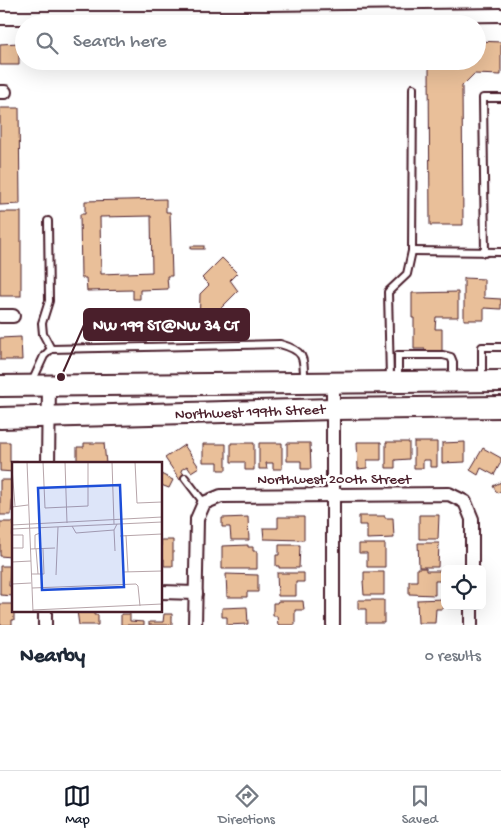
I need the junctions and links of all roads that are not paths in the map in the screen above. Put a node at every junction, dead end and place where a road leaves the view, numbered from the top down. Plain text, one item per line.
1 (486, 15) edge
2 (501, 15) edge
3 (0, 18) edge
4 (15, 18) edge
5 (413, 88) dead end
6 (501, 98) edge
7 (48, 222) dead end
8 (412, 252) junction
9 (501, 252) edge
10 (485, 253) junction
11 (501, 347) edge
12 (51, 349) junction
13 (492, 381) edge
14 (333, 382) junction
15 (394, 382) junction
16 (453, 382) junction
17 (304, 383) junction
18 (39, 385) junction
19 (0, 386) edge
20 (501, 406) edge
21 (333, 409) junction
22 (48, 417) junction
23 (0, 418) edge
24 (48, 462) edge
25 (185, 478) dead end
26 (333, 495) junction
27 (204, 504) junction
28 (472, 565) edge
29 (162, 592) edge
30 (196, 593) junction
31 (471, 610) edge
32 (45, 612) edge
33 (45, 625) edge
34 (196, 625) edge
35 (333, 625) edge
36 (471, 625) edge

1 - 2 street
3 - 4 street
5 - 8 lane
6 - 10 lane
7 - 12 lane
8 - 10 lane
8 - 15 lane
9 - 10 lane
11 - 13 lane
12 - 17 lane
12 - 18 lane
13 - 16 main road, Northwest 199th Street
14 - 15 main road, Northwest 199th Street
14 - 17 main road, Northwest 199th Street
14 - 21 street
15 - 16 main road, Northwest 199th Street
15 - 16 lane
17 - 18 main road, Northwest 199th Street
18 - 19 main road, Northwest 199th Street
18 - 22 street
20 - 21 main road, Northwest 199th Street
21 - 22 main road, Northwest 199th Street
21 - 26 street
22 - 23 main road, Northwest 199th Street
22 - 24 street
25 - 27 lane
26 - 27 street, Northwest 200th Street
26 - 28 street, Northwest 200th Street
26 - 35 street
27 - 30 street
29 - 30 street
30 - 34 street
31 - 36 street
32 - 33 street

